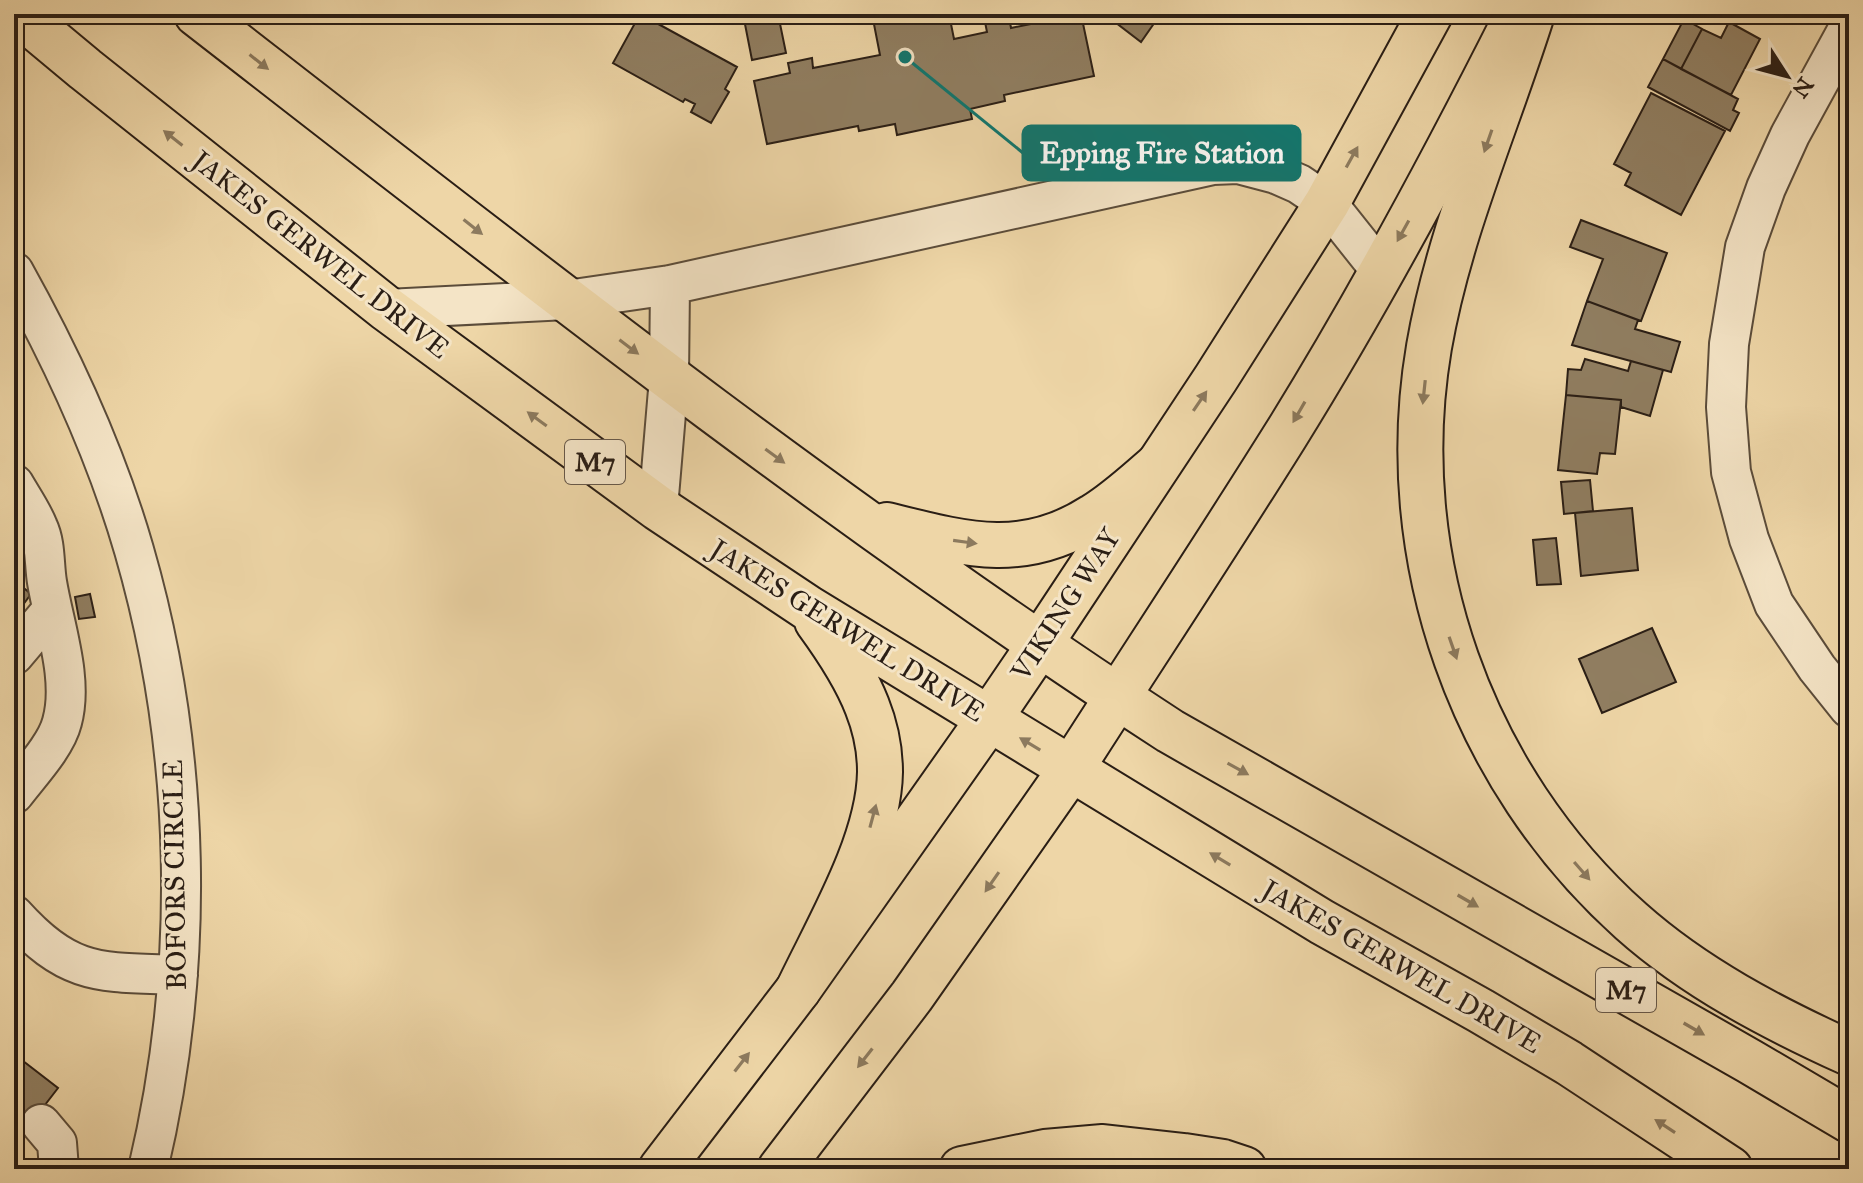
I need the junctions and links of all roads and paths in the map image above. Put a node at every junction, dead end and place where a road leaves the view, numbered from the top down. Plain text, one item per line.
1 (19, 14) edge
2 (197, 14) edge
3 (1430, 14) edge
4 (1518, 14) edge
5 (1532, 14) edge
6 (1849, 27) edge
7 (1327, 203) junction
8 (1381, 271) junction
9 (14, 272) edge
10 (670, 285) junction
11 (567, 300) junction
12 (387, 309) junction
13 (669, 378) junction
14 (1157, 466) junction
15 (14, 484) edge
16 (658, 508) junction
17 (861, 519) junction
18 (808, 608) junction
19 (52, 610) junction
20 (1040, 644) junction
21 (14, 655) edge
22 (1118, 696) junction
23 (1849, 708) edge
24 (989, 719) junction
25 (1071, 769) junction
26 (14, 794) edge
27 (14, 915) edge
28 (178, 975) junction
29 (798, 990) junction
30 (1849, 1053) edge
31 (1849, 1120) edge
32 (41, 1124) dead end
33 (59, 1169) edge
34 (148, 1169) edge
35 (661, 1169) edge
36 (780, 1169) edge
37 (962, 1169) edge
38 (1244, 1169) edge
39 (1730, 1169) edge

12 -> 1 main road, JAKES GERWEL DRIVE / M7
2 -> 11 main road, M7
7 -> 3 main road, VIKING WAY
4 -> 8 main road
5 -> 30 main road
6 - 23 street
7 - 8 street
7 - 10 street
14 -> 7 main road, VIKING WAY
8 -> 22 main road
9 - 28 street, BOFORS CIRCLE
10 - 11 street
10 - 13 street
11 - 12 street
11 -> 13 main road, M7
16 -> 12 main road, JAKES GERWEL DRIVE / M7
13 - 16 street
13 -> 17 main road, M7
17 -> 14 main road
14 - 20 main road, VIKING WAY
15 - 19 street
16 - 18 main road, JAKES GERWEL DRIVE / M7
17 - 20 main road, M7
18 - 24 main road, JAKES GERWEL DRIVE / M7
29 -> 18 main road
19 - 21 street
19 - 26 street
20 - 22 main road, M7
20 - 24 main road, VIKING WAY
22 - 25 main road
22 -> 31 main road, M7
25 -> 24 main road, JAKES GERWEL DRIVE / M7
24 - 29 main road, VIKING WAY
25 -> 36 main road
39 -> 25 main road, JAKES GERWEL DRIVE / M7
27 - 28 street
28 - 34 street, BOFORS CIRCLE
35 -> 29 main road, VIKING WAY
32 - 33 street
37 - 38 main road

